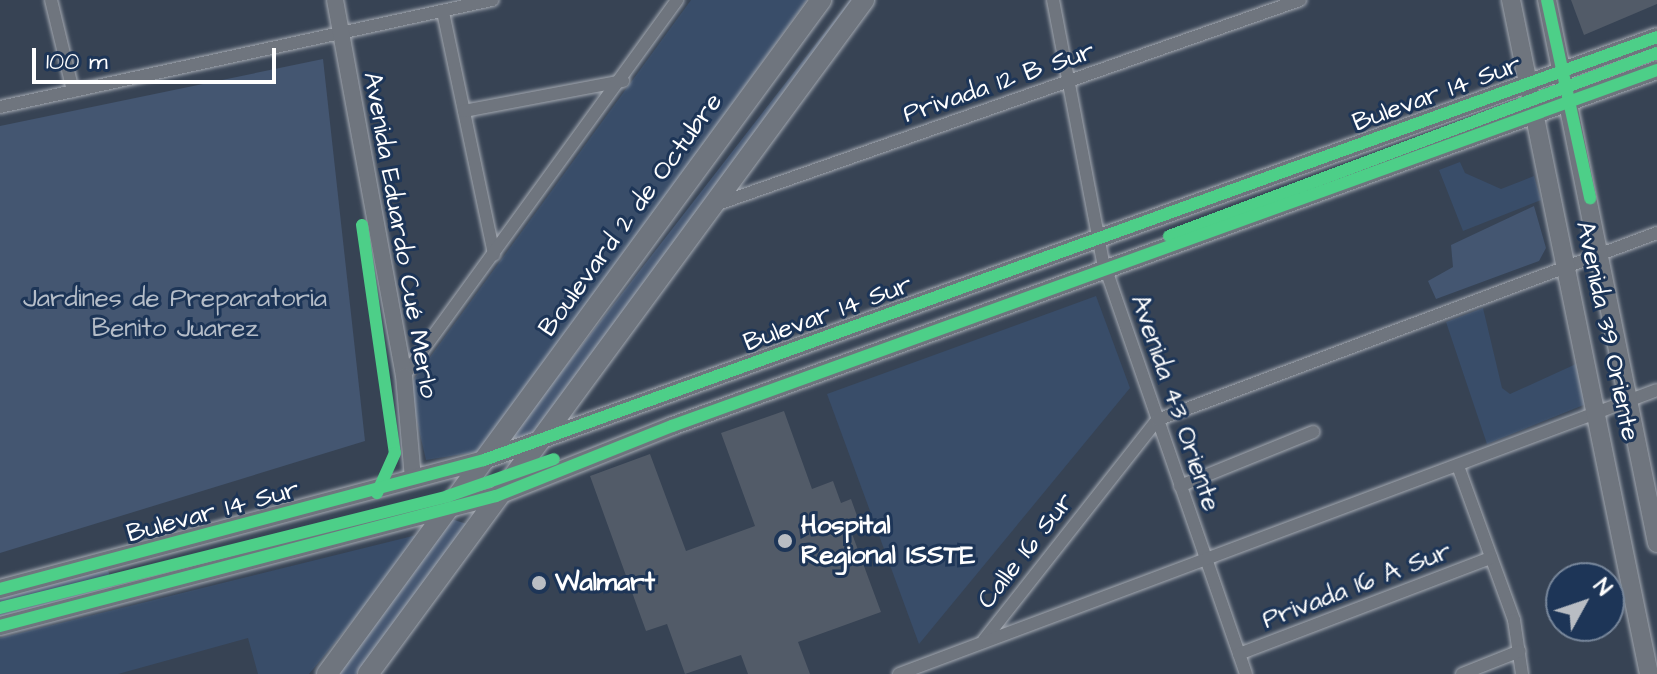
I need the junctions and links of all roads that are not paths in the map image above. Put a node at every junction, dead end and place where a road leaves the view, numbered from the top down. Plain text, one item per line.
1 (51, 0) edge
2 (335, 0) edge
3 (492, 0) edge
4 (677, 0) edge
5 (821, 0) edge
6 (864, 0) edge
7 (1053, 0) edge
8 (1300, 0) edge
9 (1511, 0) edge
10 (1547, 0) edge
11 (443, 12) junction
12 (340, 32) junction
13 (1657, 37) edge
14 (1657, 70) edge
15 (1563, 72) junction
16 (623, 81) junction
17 (1069, 83) junction
18 (1529, 84) junction
19 (73, 91) junction
20 (1570, 103) junction
21 (0, 107) edge
22 (464, 111) junction
23 (1535, 117) junction
24 (711, 206) junction
25 (1657, 233) edge
26 (1099, 238) junction
27 (1602, 254) junction
28 (494, 255) junction
29 (1568, 265) junction
30 (1108, 274) junction
31 (404, 376) junction
32 (1657, 390) edge
33 (1629, 400) junction
34 (1598, 411) junction
35 (1157, 420) junction
36 (1313, 432) dead end
37 (531, 443) junction
38 (484, 460) junction
39 (1458, 466) junction
40 (413, 479) junction
41 (1180, 486) junction
42 (496, 496) junction
43 (446, 512) junction
44 (1657, 543) edge
45 (1204, 554) junction
46 (1491, 558) junction
47 (0, 589) edge
48 (0, 626) edge
49 (984, 640) junction
50 (1520, 651) junction
51 (1239, 654) junction
52 (327, 674) edge
53 (368, 674) edge
54 (899, 674) edge
55 (1246, 674) edge
56 (1462, 674) edge
57 (1522, 674) edge
58 (1649, 674) edge

1 - 19 street
2 - 12 street, Avenida Eduardo Cué Merlo
3 - 11 street
4 - 16 street
5 - 38 main road, Boulevard 2 de Octubre
6 - 24 main road
7 - 17 street, Avenida 43 Oriente
8 - 17 street, Privada 12 B Sur
9 - 18 main road, Avenida 39 Oriente
10 - 15 main road, Avenida 39 Oriente
11 - 12 street
11 - 22 street
12 - 19 street
12 - 31 street, Avenida Eduardo Cué Merlo
13 - 15 main road, Bulevar 14 Sur
14 - 20 main road, Bulevar 14 Sur
15 - 18 main road, Bulevar 14 Sur
15 - 20 main road, Avenida 39 Oriente
16 - 22 street
16 - 28 street
17 - 24 street, Privada 12 B Sur
17 - 26 street, Avenida 43 Oriente
18 - 23 main road, Avenida 39 Oriente
18 - 26 main road, Bulevar 14 Sur
19 - 21 street
20 - 23 main road, Bulevar 14 Sur
20 - 27 main road, Avenida 39 Oriente
22 - 28 street
23 - 29 main road, Avenida 39 Oriente
23 - 30 main road, Bulevar 14 Sur
24 - 37 main road
25 - 27 street
26 - 30 street, Avenida 43 Oriente
26 - 37 main road, Bulevar 14 Sur
27 - 29 street
27 - 33 main road, Avenida 39 Oriente
28 - 31 street
29 - 34 main road, Avenida 39 Oriente
29 - 35 street
30 - 35 street, Avenida 43 Oriente
30 - 42 main road, Bulevar 14 Sur
31 - 40 street, Avenida Eduardo Cué Merlo
32 - 33 street, Calle 16 Sur
33 - 34 street, Calle 16 Sur
33 - 44 main road, Avenida 39 Oriente
34 - 39 street, Calle 16 Sur
34 - 58 main road, Avenida 39 Oriente
35 - 41 street, Avenida 43 Oriente
35 - 49 street, Calle 16 Sur
36 - 41 street
37 - 38 main road, Bulevar 14 Sur
37 - 42 main road
38 - 40 main road, Bulevar 14 Sur
38 - 43 main road, Boulevard 2 de Octubre
39 - 45 street, Calle 16 Sur
39 - 46 street
40 - 47 main road, Bulevar 14 Sur
41 - 45 street, Avenida 43 Oriente
42 - 43 main road, Bulevar 14 Sur
42 - 53 main road
43 - 48 main road, Bulevar 14 Sur
43 - 52 main road, Boulevard 2 de Octubre
45 - 49 street, Calle 16 Sur
45 - 51 street, Avenida 43 Oriente
46 - 50 street
46 - 51 street, Privada 16 A Sur
49 - 54 street
50 - 56 street
50 - 57 street
51 - 55 street, Avenida 43 Oriente

